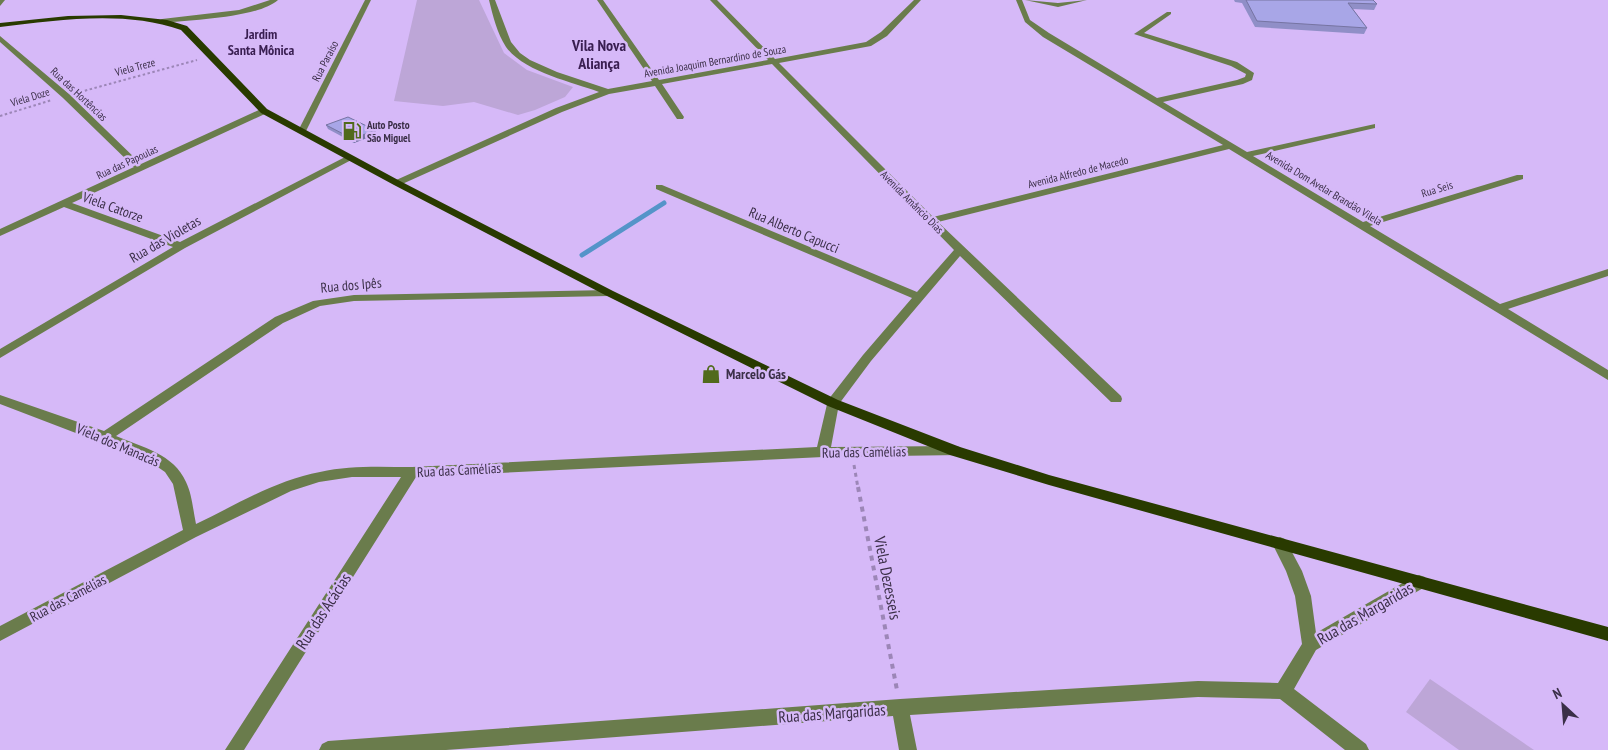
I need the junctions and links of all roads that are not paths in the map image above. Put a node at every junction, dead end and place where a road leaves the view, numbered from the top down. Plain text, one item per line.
1 (2, 0) edge
2 (275, 0) edge
3 (368, 0) edge
4 (492, 0) edge
5 (600, 0) edge
6 (713, 0) edge
7 (918, 0) edge
8 (1019, 0) edge
9 (1028, 0) edge
10 (1084, 0) edge
11 (0, 4) edge
12 (1049, 5) junction
13 (1168, 13) dead end
14 (1033, 15) junction
15 (162, 21) junction
16 (0, 24) edge
17 (0, 38) edge
18 (774, 62) junction
19 (658, 83) junction
20 (607, 92) junction
21 (1156, 101) junction
22 (264, 112) junction
23 (680, 117) dead end
24 (1372, 126) dead end
25 (302, 131) junction
26 (1231, 146) junction
27 (1246, 155) junction
28 (350, 158) junction
29 (140, 168) junction
30 (1520, 177) dead end
31 (397, 184) junction
32 (658, 187) dead end
33 (64, 204) junction
34 (931, 221) junction
35 (1362, 225) junction
36 (0, 233) edge
37 (181, 246) junction
38 (960, 250) junction
39 (1608, 272) edge
40 (609, 293) junction
41 (919, 298) junction
42 (1499, 308) junction
43 (0, 354) edge
44 (1608, 376) edge
45 (0, 399) edge
46 (1116, 399) dead end
47 (833, 403) junction
48 (105, 437) junction
49 (955, 451) junction
50 (824, 452) junction
51 (412, 472) junction
52 (191, 532) junction
53 (1280, 543) junction
54 (1419, 582) junction
55 (0, 634) edge
56 (1608, 634) edge
57 (1310, 645) junction
58 (1283, 691) junction
59 (900, 708) junction
60 (234, 750) edge
61 (328, 750) edge
62 (908, 750) edge
63 (1360, 750) edge

1 - 11 street
2 - 15 street
3 - 25 street, Rua Paraíso
4 - 20 street
5 - 19 street
6 - 18 street, Avenida Amâncio Dias
7 - 18 street, Avenida Joaquim Bernardino de Souza
8 - 14 street
9 - 12 street
10 - 12 street
12 - 14 street
13 - 21 street
14 - 21 street, Avenida Dom Avelar Brandão Vilela
15 - 16 main road
15 - 22 main road
17 - 29 street, Rua das Hortências
18 - 19 street, Avenida Joaquim Bernardino de Souza
18 - 34 street, Avenida Amâncio Dias
19 - 20 street, Avenida Joaquim Bernardino de Souza
19 - 23 street
20 - 31 street, Avenida Joaquim Bernardino de Souza
21 - 26 street, Avenida Dom Avelar Brandão Vilela
22 - 25 main road
22 - 29 street, Rua das Papoulas
24 - 27 street
25 - 28 main road
26 - 27 street, Avenida Dom Avelar Brandão Vilela
26 - 34 street, Avenida Alfredo de Macedo
27 - 35 street, Avenida Dom Avelar Brandão Vilela
28 - 31 main road
28 - 37 street, Rua das Violetas
29 - 33 street, Rua das Papoulas
30 - 35 street, Rua Seis
31 - 40 main road
32 - 41 street, Rua Alberto Capucci
33 - 36 street, Rua das Papoulas
33 - 37 street, Viela Catorze
34 - 38 street, Avenida Amâncio Dias
35 - 42 street, Avenida Dom Avelar Brandão Vilela
37 - 43 street, Rua das Violetas
38 - 41 street
38 - 46 street, Avenida Amâncio Dias
39 - 42 street
40 - 47 main road
40 - 48 street, Rua dos Ipês
41 - 47 street
42 - 44 street, Avenida Dom Avelar Brandão Vilela
45 - 48 street, Viela dos Manacás
47 - 49 main road
47 - 50 street
48 - 52 street, Viela dos Manacás
49 - 50 street, Rua das Camélias
49 - 53 main road
50 - 51 street, Rua das Camélias
51 - 52 street, Rua das Camélias
51 - 60 street, Rua das Acácias
52 - 55 street, Rua das Camélias
53 - 54 main road
53 - 57 street, Rua das Margaridas
54 - 56 main road
54 - 57 street, Rua das Margaridas
57 - 58 street, Rua das Margaridas
58 - 59 street, Rua das Margaridas
58 - 63 street
59 - 61 street, Rua das Margaridas
59 - 62 street

